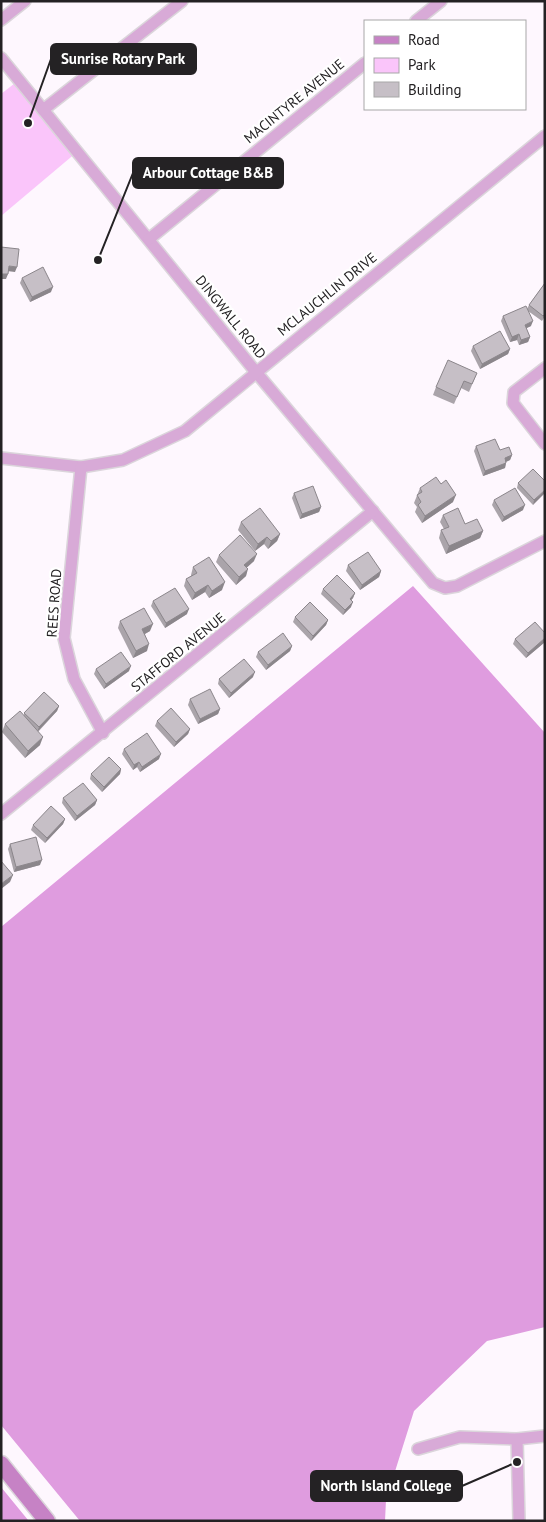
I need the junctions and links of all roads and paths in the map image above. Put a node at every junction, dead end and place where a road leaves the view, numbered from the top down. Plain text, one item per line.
1 (26, 1) edge
2 (182, 1) edge
3 (441, 1) edge
4 (1, 20) edge
5 (417, 20) edge
6 (1, 58) edge
7 (364, 64) edge
8 (43, 110) junction
9 (545, 136) edge
10 (149, 239) junction
11 (545, 368) edge
12 (255, 371) junction
13 (545, 444) edge
14 (1, 458) edge
15 (81, 467) junction
16 (373, 510) junction
17 (545, 541) edge
18 (103, 733) junction
19 (1, 814) edge
20 (545, 1436) edge
21 (517, 1439) junction
22 (418, 1449) dead end
23 (1, 1464) edge
24 (47, 1521) edge
25 (519, 1521) edge

1 - 4 street
2 - 8 street
3 - 5 street
6 - 8 street, DINGWALL ROAD
7 - 10 street, MACINTYRE AVENUE
8 - 10 street, DINGWALL ROAD
9 - 12 street, MCLAUCHLIN DRIVE
10 - 12 street, DINGWALL ROAD
11 - 13 street
12 - 15 street, MCLAUCHLIN DRIVE
12 - 16 street, DINGWALL ROAD
14 - 15 street, MCLAUCHLIN DRIVE
15 - 18 street, REES ROAD
16 - 17 street, DINGWALL ROAD
16 - 18 street, STAFFORD AVENUE
18 - 19 street, STAFFORD AVENUE
20 - 21 street
21 - 22 street
21 - 25 street
23 - 24 main road

